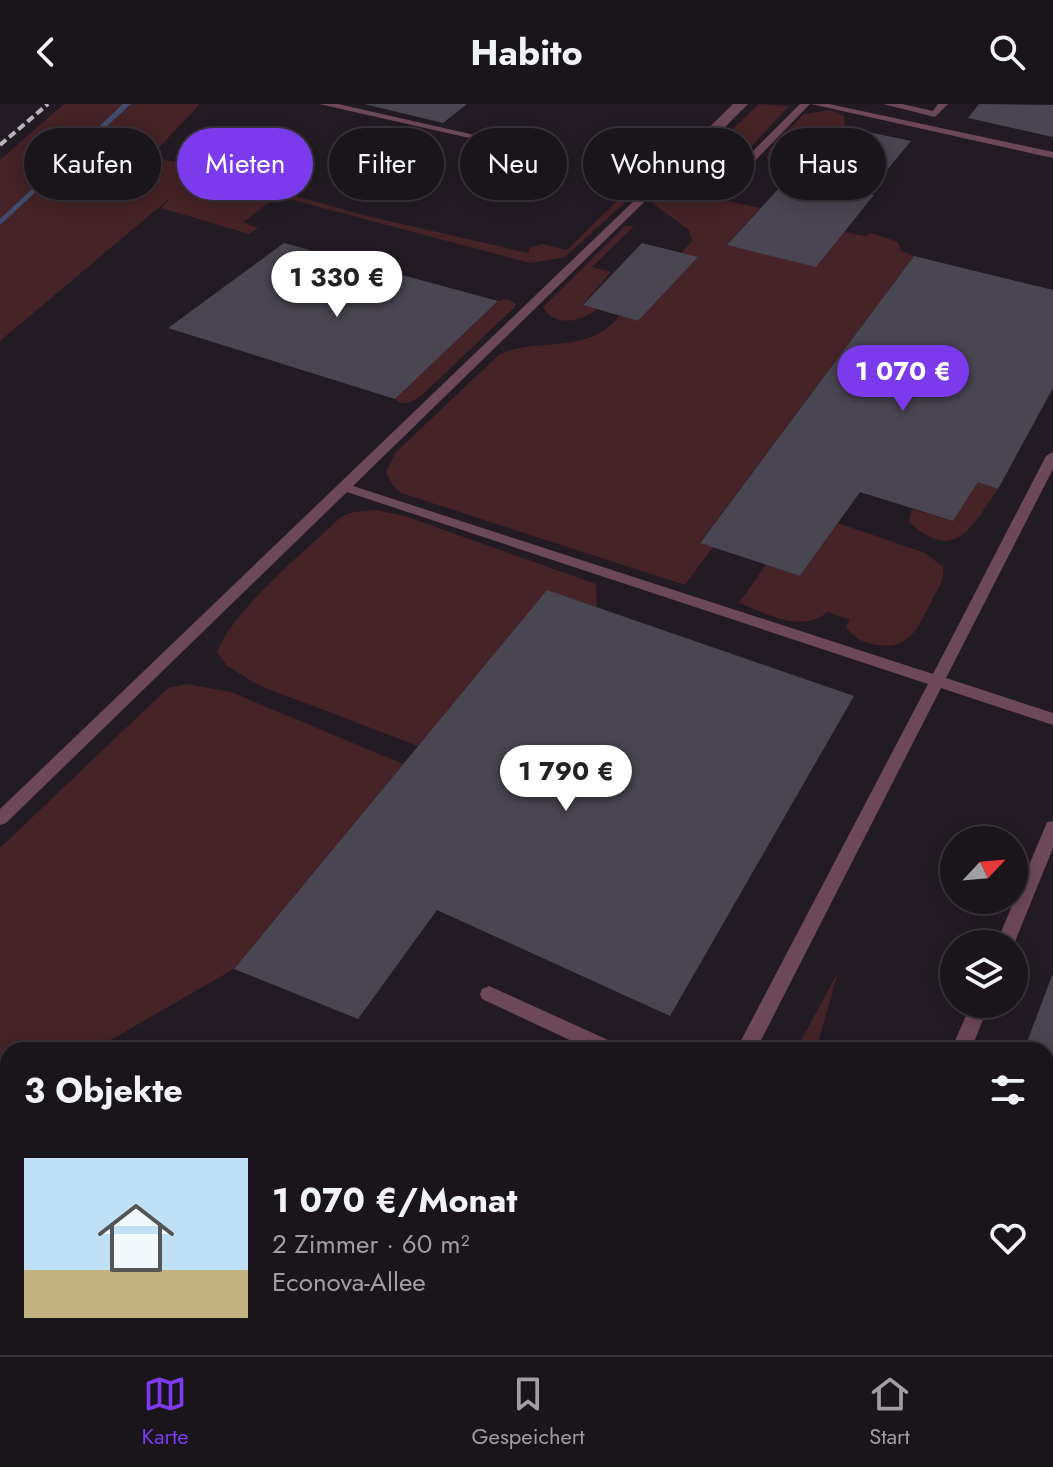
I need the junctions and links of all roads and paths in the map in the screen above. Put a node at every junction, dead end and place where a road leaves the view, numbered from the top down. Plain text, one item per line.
1 (324, 104) edge
2 (741, 104) edge
3 (805, 104) edge
4 (816, 104) edge
5 (888, 104) edge
6 (943, 104) edge
7 (717, 128) edge
8 (460, 133) edge
9 (1053, 155) edge
10 (754, 156) edge
11 (641, 200) edge
12 (1053, 456) edge
13 (344, 487) junction
14 (935, 681) junction
15 (1053, 719) edge
16 (0, 819) edge
17 (1053, 827) edge
18 (1011, 930) edge
19 (489, 994) dead end
20 (974, 1018) edge
21 (593, 1042) edge
22 (750, 1042) edge
23 (964, 1042) edge

1 - 8 lane
2 - 7 street
3 - 10 lane
4 - 9 lane
5 - 6 lane
11 - 13 lane
12 - 14 lane
13 - 14 lane
13 - 16 lane
14 - 15 lane
14 - 22 lane
17 - 18 lane
19 - 21 lane
20 - 23 lane

